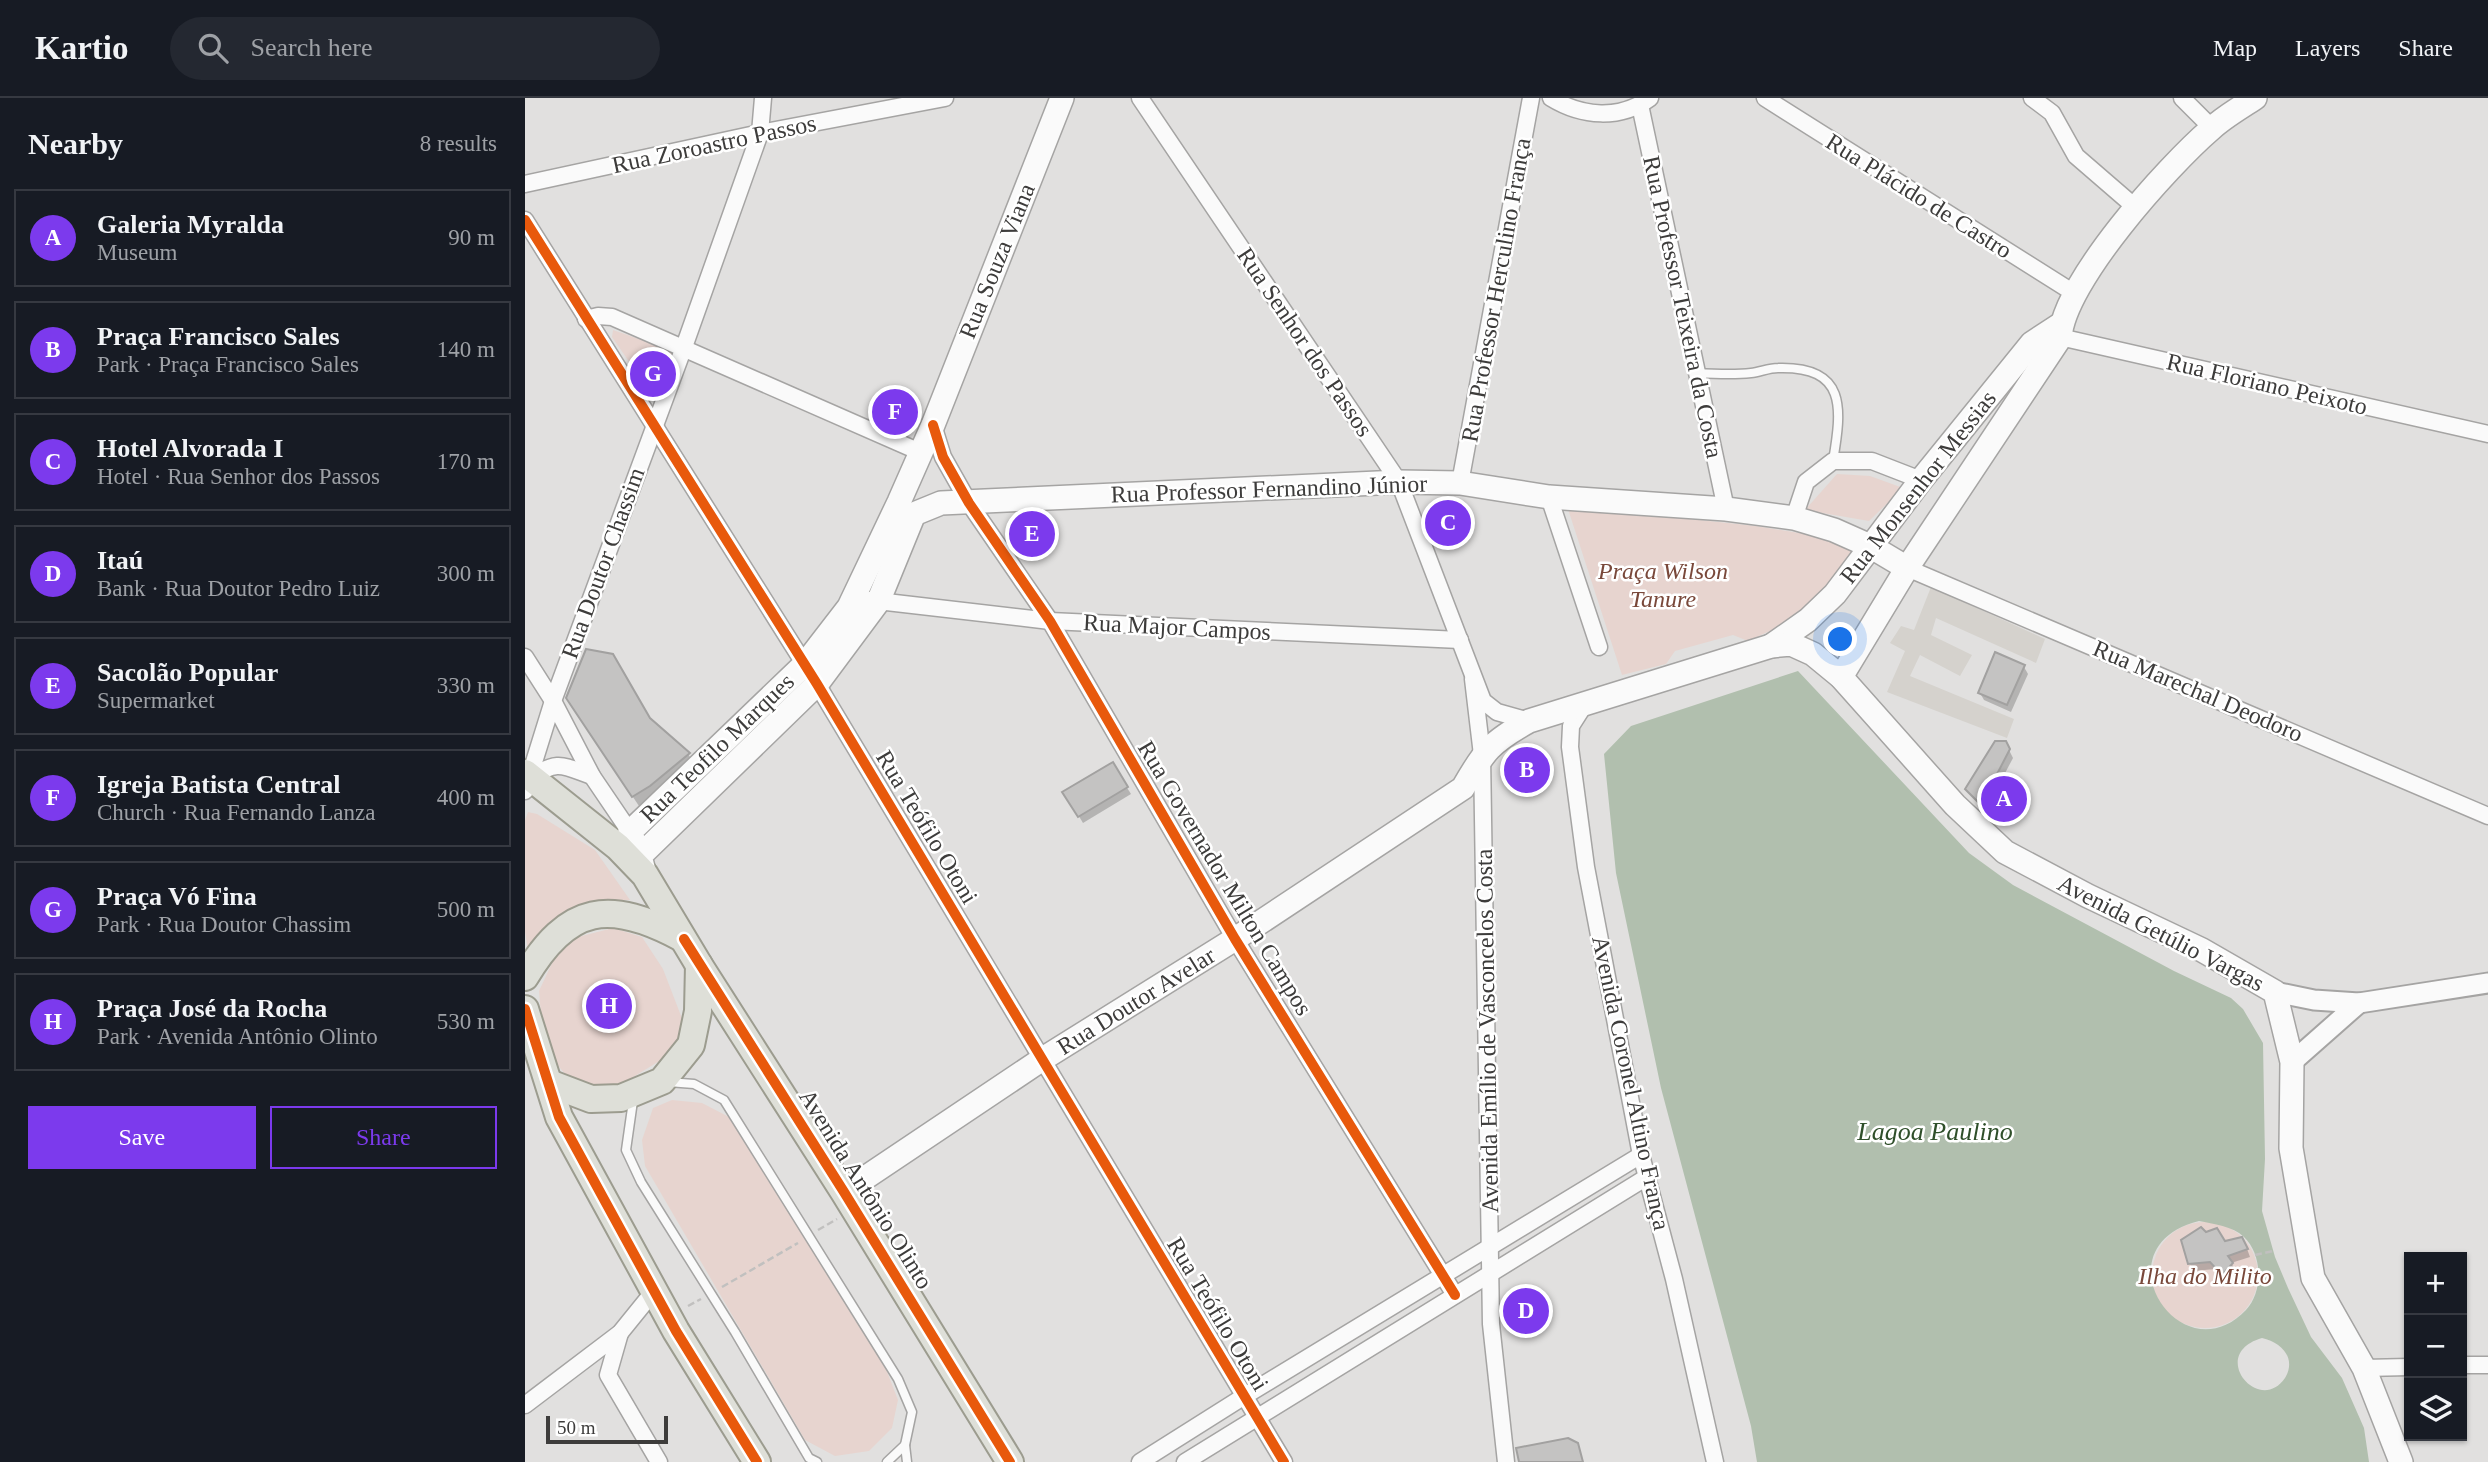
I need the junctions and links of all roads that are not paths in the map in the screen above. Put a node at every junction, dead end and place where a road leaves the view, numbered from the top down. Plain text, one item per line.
1 (763, 98) edge
2 (945, 98) edge
3 (1062, 98) edge
4 (1140, 98) edge
5 (1531, 98) edge
6 (1551, 98) edge
7 (1765, 98) edge
8 (2032, 98) edge
9 (2182, 98) edge
10 (2255, 98) edge
11 (1645, 102) edge
12 (2212, 128) junction
13 (760, 133) junction
14 (525, 184) edge
15 (2135, 207) junction
16 (525, 220) edge
17 (2074, 293) junction
18 (586, 319) junction
19 (2056, 332) junction
20 (684, 347) junction
21 (1696, 373) junction
22 (655, 425) junction
23 (933, 425) junction
24 (2488, 434) edge
25 (920, 452) junction
26 (1833, 461) junction
27 (1921, 480) junction
28 (1399, 482) junction
29 (1460, 482) junction
30 (1549, 498) junction
31 (969, 503) junction
32 (1726, 509) junction
33 (915, 514) joint
34 (1794, 518) junction
35 (1870, 546) junction
36 (1907, 568) junction
37 (854, 596) junction
38 (878, 602) junction
39 (1050, 621) junction
40 (1460, 640) junction
41 (1771, 646) junction
42 (1599, 647) dead end
43 (525, 657) edge
44 (811, 674) junction
45 (1841, 677) junction
46 (1473, 679) junction
47 (553, 701) junction
48 (1585, 704) junction
49 (1529, 721) junction
50 (1482, 753) junction
51 (592, 776) junction
52 (527, 781) edge
53 (2488, 816) edge
54 (633, 852) junction
55 (684, 939) junction
56 (1235, 939) junction
57 (699, 965) junction
58 (525, 977) edge
59 (2488, 983) edge
60 (2275, 992) junction
61 (2359, 1003) junction
62 (525, 1009) edge
63 (1041, 1060) junction
64 (2292, 1062) junction
65 (549, 1083) junction
66 (651, 1086) junction
67 (1641, 1156) junction
68 (1647, 1177) junction
69 (849, 1200) junction
70 (1491, 1248) junction
71 (1491, 1273) junction
72 (1442, 1278) junction
73 (654, 1291) junction
74 (1455, 1295) junction
75 (620, 1333) junction
76 (2488, 1364) edge
77 (2467, 1365) edge
78 (2404, 1367) edge
79 (2364, 1368) junction
80 (1243, 1396) junction
81 (525, 1405) edge
82 (1256, 1418) junction
83 (905, 1444) junction
84 (659, 1462) edge
85 (757, 1462) edge
86 (817, 1462) edge
87 (887, 1462) edge
88 (907, 1462) edge
89 (1010, 1462) edge
90 (1140, 1462) edge
91 (1185, 1462) edge
92 (1284, 1462) edge
93 (1506, 1462) edge
94 (1715, 1462) edge
95 (2401, 1462) edge

1 - 13 street, Rua Doutor Chassim
2 - 13 street, Rua Zoroastro Passos
3 - 23 main road, Rua Souza Viana
4 - 28 street, Rua Senhor dos Passos
5 - 29 street, Rua Professor Herculino França
6 - 11 street
7 - 17 street, Rua Plácido de Castro
8 - 15 street
9 - 12 street
10 - 12 main road, Rua Monsenhor Messias
11 - 21 street, Rua Professor Teixeira da Costa
12 - 15 main road, Rua Monsenhor Messias
13 - 14 street, Rua Zoroastro Passos
13 - 20 street, Rua Doutor Chassim
15 - 17 main road, Rua Monsenhor Messias
16 - 18 street, Rua Teófilo Otoni
17 - 19 main road, Rua Monsenhor Messias
18 - 20 street
18 - 22 street, Rua Teófilo Otoni
19 - 24 street, Rua Floriano Peixoto
19 - 27 main road, Rua Monsenhor Messias
19 - 36 main road, Rua Monsenhor Messias
20 - 22 street, Rua Doutor Chassim
20 - 25 street
21 - 26 lane
21 - 32 street, Rua Professor Teixeira da Costa
22 - 44 street, Rua Teófilo Otoni
22 - 47 street, Rua Doutor Chassim
23 - 25 main road, Rua Souza Viana
23 - 31 street
25 - 37 main road, Rua Souza Viana
26 - 27 street
26 - 34 street
27 - 35 main road, Rua Monsenhor Messias
28 - 29 main road, Rua Professor Fernandino Júnior
28 - 31 main road, Rua Professor Fernandino Júnior
28 - 40 street, Rua Senhor dos Passos
29 - 30 main road, Rua Professor Fernandino Júnior
30 - 32 main road, Rua Professor Fernandino Júnior
30 - 42 street
31 - 33 main road, Rua Professor Fernandino Júnior
31 - 39 street, Rua Governador Milton Campos
32 - 34 main road, Rua Professor Fernandino Júnior
33 - 38 main road, Rua Teofilo Marques
34 - 35 main road, Rua Professor Fernandino Júnior
35 - 36 main road, Rua Professor Fernandino Júnior
35 - 41 main road, Rua Monsenhor Messias
36 - 45 main road, Rua Monsenhor Messias
36 - 53 street, Rua Marechal Deodoro
37 - 38 street, Rua Major Campos
37 - 44 main road, Rua Souza Viana
38 - 39 street, Rua Major Campos
38 - 44 main road, Rua Teofilo Marques
39 - 40 street, Rua Major Campos
39 - 56 street, Rua Governador Milton Campos
40 - 46 street, Rua Senhor dos Passos
41 - 45 main road, Avenida Getúlio Vargas
41 - 48 main road
43 - 47 street, Avenida Antônio Olinto
44 - 54 main road, Rua Teofilo Marques
44 - 63 street, Rua Teófilo Otoni
45 - 60 main road, Avenida Getúlio Vargas
46 - 49 street, Rua Senhor dos Passos
46 - 50 street, Rua Senhor dos Passos
47 - 51 street, Avenida Antônio Olinto
47 - 52 street, Rua Doutor Chassim
48 - 49 main road
48 - 67 street, Avenida Coronel Altino França
49 - 50 main road
50 - 56 main road, Rua Doutor Avelar
50 - 70 street, Avenida Emílio de Vasconcelos Costa
51 - 52 street
51 - 54 street, Avenida Antônio Olinto
52 - 54 main road
54 - 55 main road, Avenida Antônio Olinto
55 - 57 main road, Avenida Antônio Olinto
55 - 58 main road
56 - 63 main road, Rua Doutor Avelar
56 - 72 street, Rua Governador Milton Campos
57 - 66 main road
57 - 69 main road, Avenida Antônio Olinto
59 - 61 street
60 - 61 street
60 - 64 main road, Avenida Getúlio Vargas
61 - 64 street
62 - 65 main road
63 - 69 main road, Rua Doutor Avelar
63 - 80 street, Rua Teófilo Otoni
64 - 79 main road, Avenida Getúlio Vargas
65 - 66 main road
65 - 73 main road
66 - 83 lane
66 - 86 lane
67 - 68 street, Avenida Coronel Altino França
67 - 70 street
68 - 71 street
68 - 94 street, Avenida Coronel Altino França
69 - 89 main road, Avenida Antônio Olinto
70 - 71 street, Avenida Emílio de Vasconcelos Costa
70 - 72 street
71 - 74 street
71 - 93 street, Avenida Emílio de Vasconcelos Costa
72 - 74 street, Rua Governador Milton Campos
72 - 80 street
73 - 75 street
73 - 85 main road
74 - 82 street
75 - 81 street
75 - 84 street
76 - 77 street
78 - 79 street
79 - 95 main road, Avenida Getúlio Vargas
80 - 82 street, Rua Teófilo Otoni
80 - 90 street
82 - 91 street
82 - 92 street, Rua Teófilo Otoni
83 - 87 lane
83 - 88 lane

